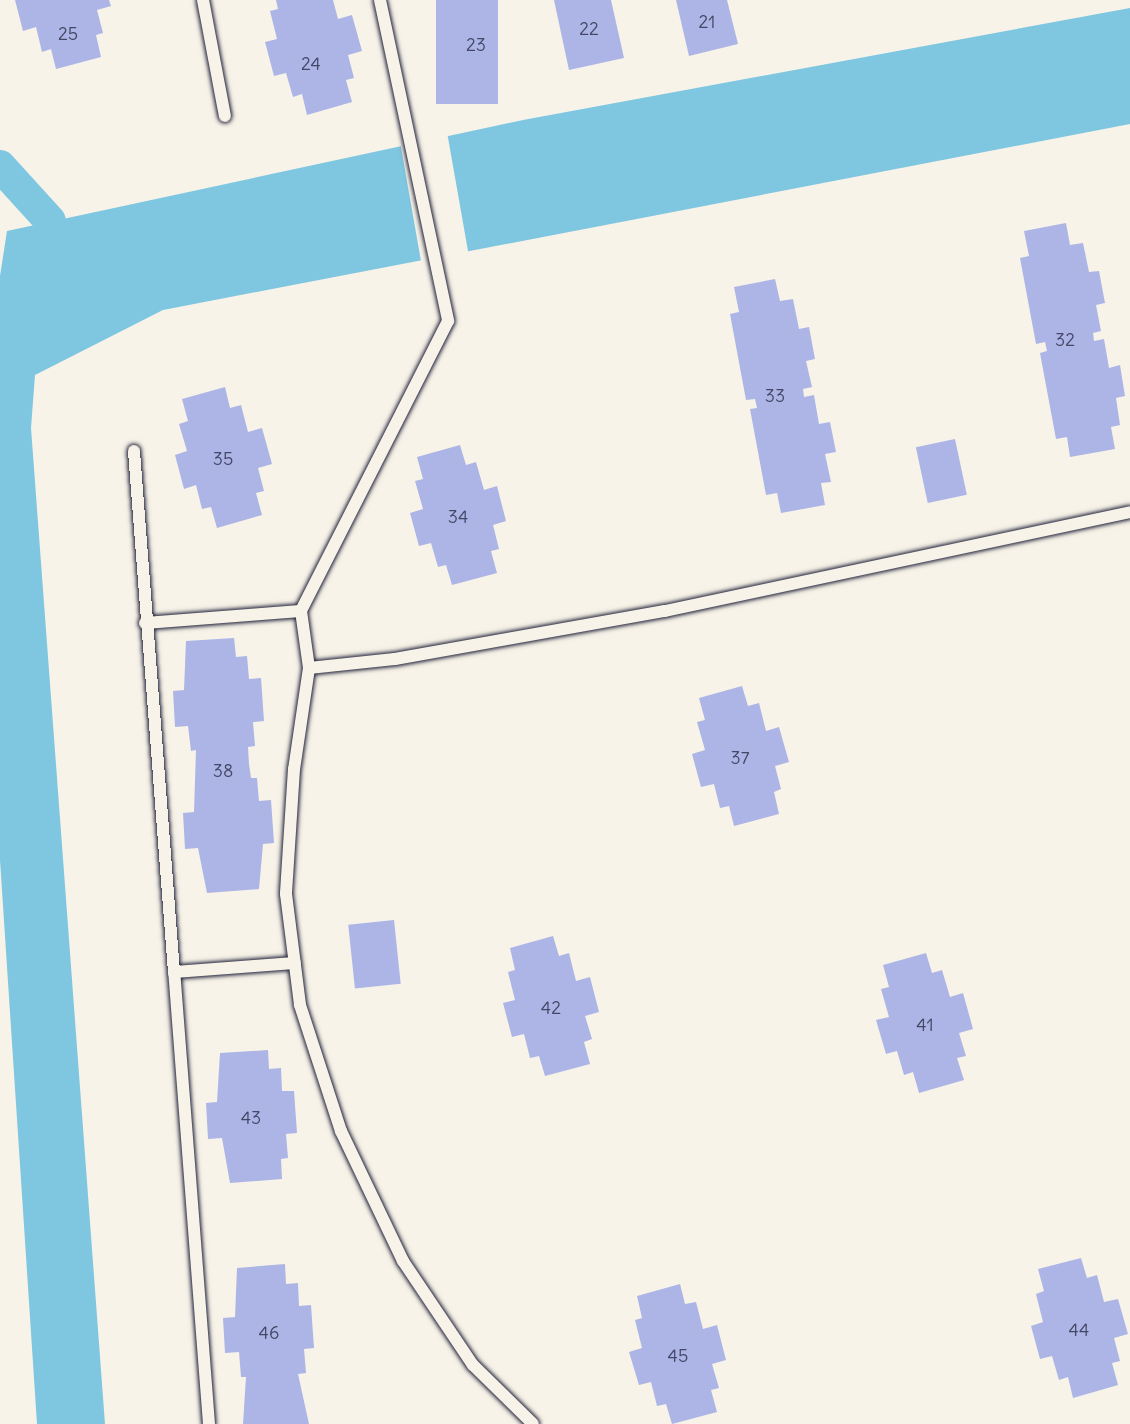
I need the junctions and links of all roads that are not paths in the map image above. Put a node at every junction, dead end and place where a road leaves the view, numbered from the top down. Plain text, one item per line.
1 (203, 0) edge
2 (380, 0) edge
3 (225, 116) dead end
4 (134, 451) dead end
5 (1130, 512) edge
6 (301, 611) junction
7 (145, 623) junction
8 (309, 668) junction
9 (295, 963) junction
10 (174, 972) junction
11 (209, 1424) edge
12 (533, 1424) edge

1 - 3 lane
2 - 6 lane
4 - 7 lane
5 - 8 lane
6 - 7 lane
6 - 8 lane
7 - 10 lane
8 - 9 lane
9 - 10 lane
9 - 12 lane
10 - 11 lane

